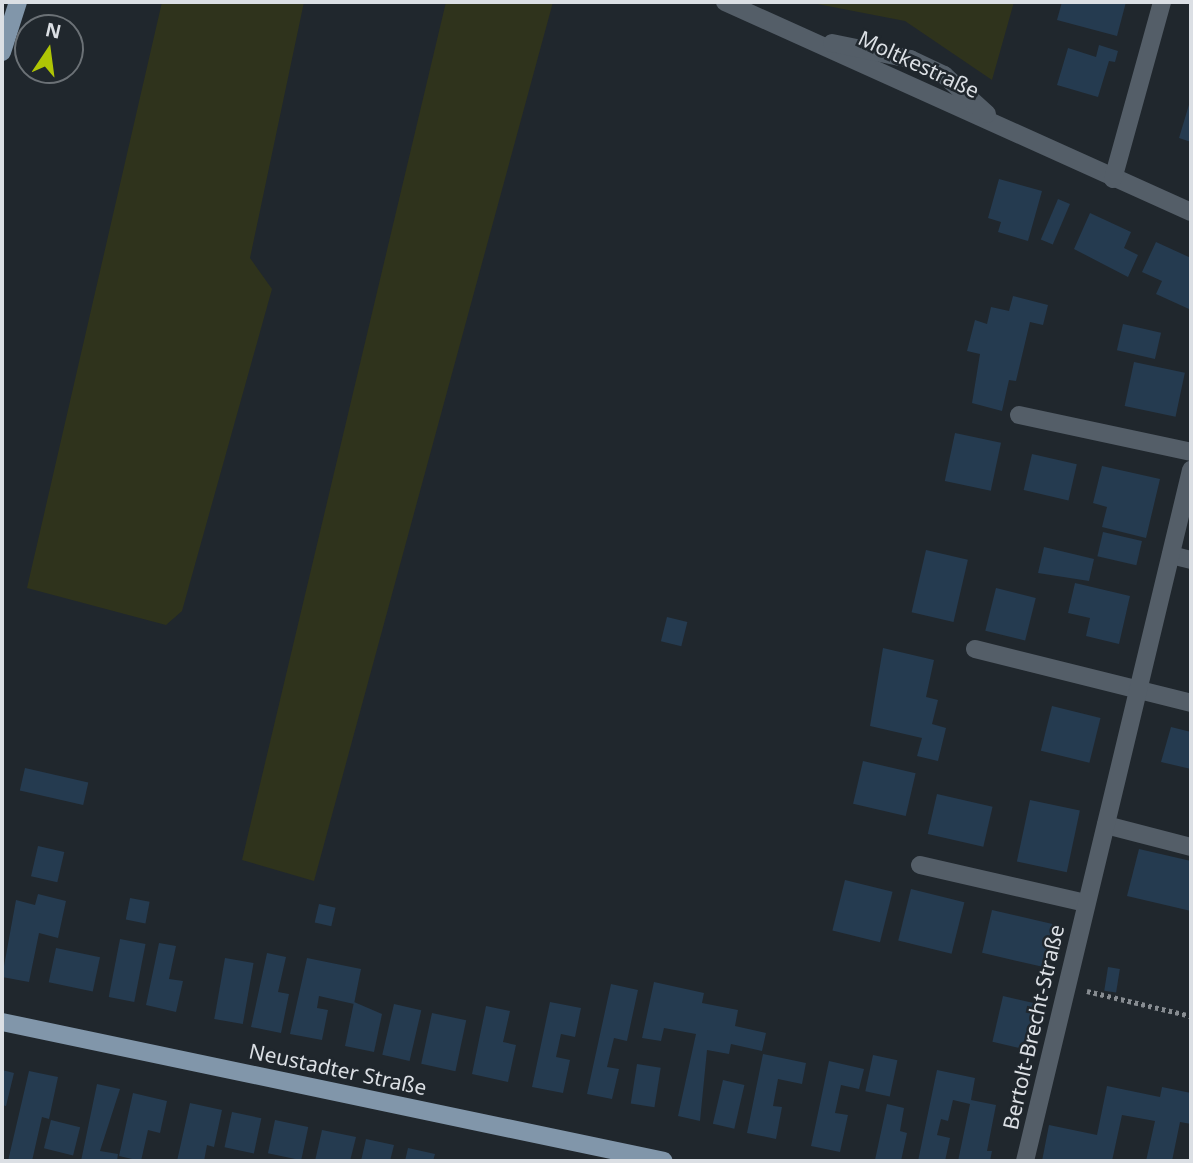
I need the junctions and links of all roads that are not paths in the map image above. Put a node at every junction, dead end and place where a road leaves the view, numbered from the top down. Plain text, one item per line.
1 (18, 2) edge
2 (725, 2) edge
3 (1162, 2) edge
4 (2, 52) edge
5 (1113, 179) junction
6 (1191, 212) edge
7 (1019, 415) dead end
8 (1191, 453) edge
9 (1191, 470) edge
10 (1171, 555) junction
11 (1191, 560) edge
12 (975, 649) dead end
13 (1137, 691) junction
14 (1191, 703) edge
15 (1106, 825) junction
16 (1191, 846) edge
17 (920, 865) dead end
18 (1086, 904) junction
19 (2, 1022) edge
20 (664, 1161) edge
21 (1025, 1161) edge

1 - 4 main road
2 - 5 street, Moltkestraße
3 - 5 street
5 - 6 street, Moltkestraße
7 - 8 street
9 - 10 street, Bertolt-Brecht-Straße
10 - 11 street
10 - 13 street, Bertolt-Brecht-Straße
12 - 13 street
13 - 14 street
13 - 15 street, Bertolt-Brecht-Straße
15 - 16 street
15 - 18 street, Bertolt-Brecht-Straße
17 - 18 street, Bertolt-Brecht-Straße
18 - 21 street, Bertolt-Brecht-Straße
19 - 20 main road, Neustadter Straße

